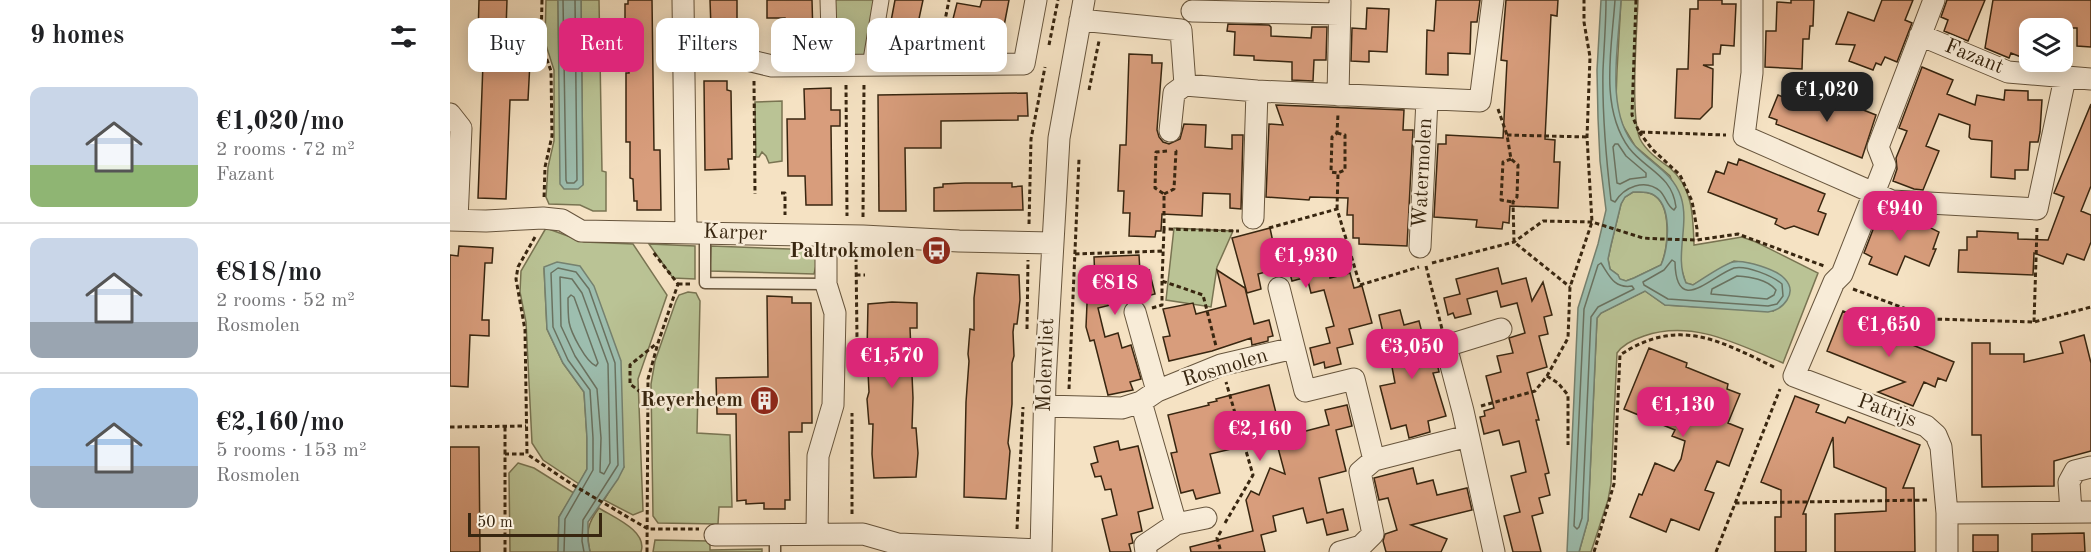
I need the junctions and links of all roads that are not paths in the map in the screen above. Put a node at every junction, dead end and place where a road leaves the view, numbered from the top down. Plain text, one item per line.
1 (683, 0) edge
2 (828, 0) edge
3 (881, 0) edge
4 (1036, 0) edge
5 (1493, 0) edge
6 (1752, 0) edge
7 (1934, 0) edge
8 (1192, 6) edge
9 (1340, 7) edge
10 (1082, 10) edge
11 (684, 18) edge
12 (835, 18) edge
13 (1181, 30) junction
14 (1920, 35) junction
15 (855, 61) edge
16 (855, 66) edge
17 (686, 72) edge
18 (2065, 78) junction
19 (2091, 79) edge
20 (1185, 85) junction
21 (1257, 91) junction
22 (1338, 94) junction
23 (1427, 99) junction
24 (450, 114) edge
25 (1169, 141) road end
26 (1875, 192) junction
27 (454, 220) edge
28 (1253, 226) road end
29 (696, 232) junction
30 (845, 236) junction
31 (1052, 243) junction
32 (1423, 256) road end
33 (826, 284) junction
34 (1279, 288) dead end
35 (1136, 312) road end
36 (1501, 329) dead end
37 (1294, 348) junction
38 (1794, 376) joint
39 (1149, 396) junction
40 (1034, 404) junction
41 (1468, 436) junction
42 (1374, 460) junction
43 (2091, 466) edge
44 (1946, 506) junction
45 (2081, 512) edge
46 (1206, 518) dead end
47 (1176, 524) junction
48 (817, 534) junction
49 (715, 535) road end
50 (775, 543) edge
51 (880, 546) edge
52 (1041, 551) edge
53 (1146, 552) edge
54 (1341, 552) edge
55 (1494, 552) edge
56 (1947, 552) edge

1 - 11 street
2 - 12 street
3 - 15 street
4 - 16 street
5 - 23 street, Watermolen
6 - 26 street
7 - 14 street, Fazant
8 - 9 street
8 - 13 street
9 - 22 street
10 - 13 street
10 - 31 street, Molenvliet
13 - 20 street
14 - 18 street, Fazant
14 - 26 street, Fazant
17 - 29 street
18 - 19 street, Fazant
18 - 26 street
20 - 21 street, Watermolen
20 - 25 street
21 - 22 street, Watermolen
21 - 28 street
22 - 23 street, Watermolen
23 - 32 street, Watermolen
24 - 27 street, Karper
26 - 38 street, Fazant
27 - 29 street, Karper
29 - 30 street, Karper
29 - 33 lane
30 - 31 street, Karper
30 - 33 street
31 - 40 street, Molenvliet
33 - 48 street
34 - 37 street, Rosmolen
35 - 39 street, Rosmolen
36 - 41 street
37 - 39 street, Rosmolen
37 - 42 street, Rosmolen
38 - 44 street, Patrijs
39 - 40 street, Rosmolen
39 - 47 street, Rosmolen
40 - 52 street, Molenvliet
41 - 42 street
41 - 55 street
42 - 54 street
43 - 45 street
44 - 45 street
44 - 56 street, Patrijs
46 - 47 street
47 - 53 street
48 - 50 street
48 - 51 street
49 - 50 street
51 - 52 street

